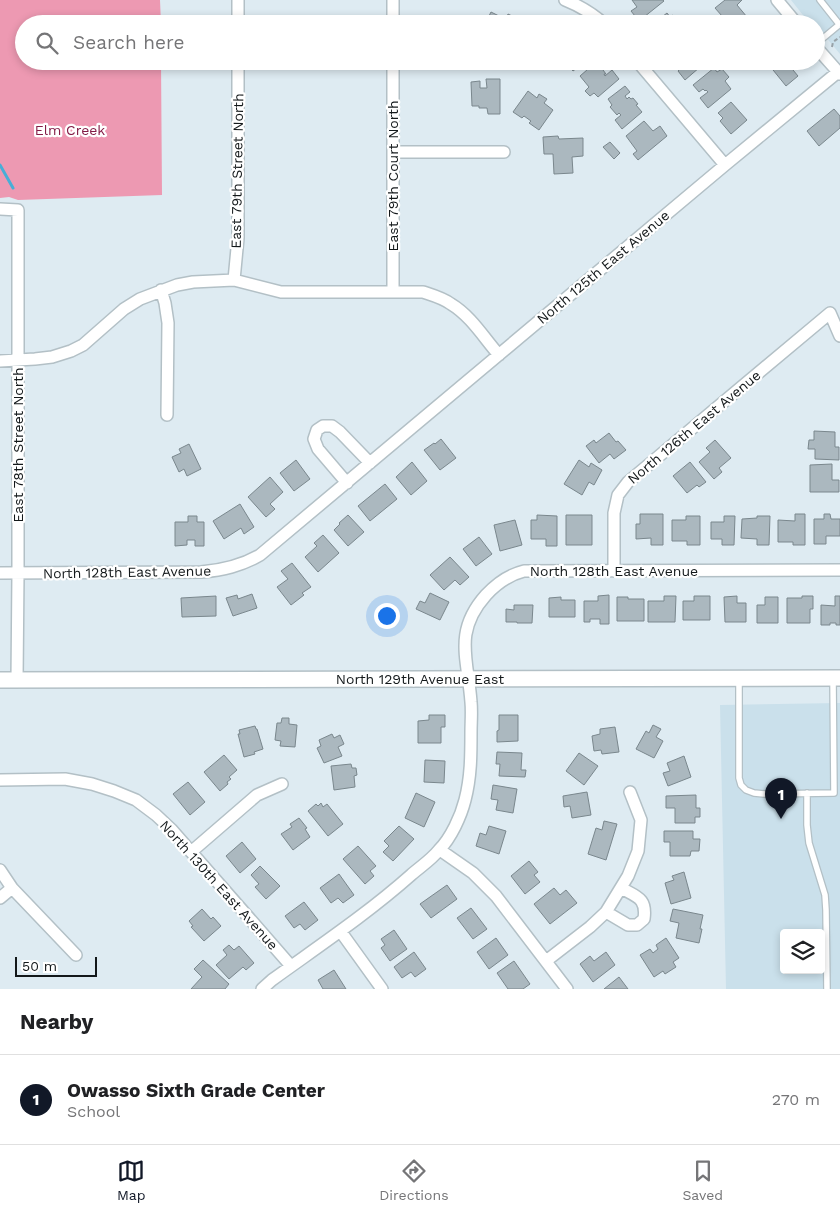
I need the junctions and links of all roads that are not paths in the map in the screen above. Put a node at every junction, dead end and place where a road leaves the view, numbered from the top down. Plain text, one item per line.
1 (238, 0) edge
2 (393, 0) edge
3 (565, 0) edge
4 (777, 0) edge
5 (820, 0) edge
6 (238, 15) edge
7 (393, 15) edge
8 (594, 15) edge
9 (790, 15) edge
10 (840, 24) edge
11 (825, 37) edge
12 (825, 56) edge
13 (238, 70) edge
14 (393, 70) edge
15 (645, 70) edge
16 (839, 73) edge
17 (393, 152) junction
18 (504, 152) dead end
19 (725, 165) junction
20 (0, 210) edge
21 (234, 280) junction
22 (161, 290) junction
23 (394, 292) junction
24 (840, 336) edge
25 (498, 355) junction
26 (0, 360) edge
27 (18, 360) junction
28 (167, 415) dead end
29 (370, 463) junction
30 (347, 483) junction
31 (276, 542) joint
32 (840, 570) edge
33 (614, 571) junction
34 (0, 573) edge
35 (18, 573) junction
36 (739, 678) junction
37 (836, 678) edge
38 (468, 679) junction
39 (0, 680) edge
40 (17, 680) junction
41 (0, 780) edge
42 (282, 784) dead end
43 (630, 792) dead end
44 (807, 794) junction
45 (440, 850) junction
46 (191, 852) junction
47 (0, 870) edge
48 (12, 888) junction
49 (621, 888) junction
50 (0, 898) edge
51 (606, 912) junction
52 (341, 932) junction
53 (76, 955) dead end
54 (546, 961) junction
55 (291, 966) junction
56 (262, 989) edge
57 (382, 989) edge
58 (567, 989) edge
59 (827, 989) edge

1 - 6 street
2 - 7 street
3 - 8 street
4 - 9 street
5 - 10 lane
10 - 11 lane
12 - 16 street
13 - 21 street, East 79th Street North
14 - 17 street, East 79th Court North
15 - 19 street
16 - 19 street, North 125th East Avenue
17 - 18 street
17 - 23 street, East 79th Court North
19 - 25 street, North 125th East Avenue
20 - 27 street, East 78th Street North
21 - 22 street
21 - 23 street
22 - 27 street
22 - 28 street
23 - 25 street
24 - 33 street, North 126th East Avenue
25 - 29 street, North 125th East Avenue
26 - 27 street
27 - 35 street, East 78th Street North
29 - 30 street, North 125th East Avenue
29 - 30 street
30 - 31 street, North 125th East Avenue
31 - 35 street, North 128th East Avenue
32 - 33 street, North 128th East Avenue
33 - 38 street, North 128th East Avenue
34 - 35 street, North 128th East Avenue
35 - 40 street, East 78th Street North
36 - 37 main road, North 129th Avenue East
36 - 38 main road, North 129th Avenue East
36 - 44 lane
37 - 44 lane
38 - 40 main road, North 129th Avenue East
38 - 45 street, North 128th East Avenue
39 - 40 main road, North 129th Avenue East
41 - 46 street, North 130th East Avenue
42 - 46 street
43 - 49 street
44 - 59 lane
45 - 52 street, North 128th East Avenue
45 - 54 street
46 - 55 street, North 130th East Avenue
47 - 48 street
48 - 50 street
48 - 53 street
49 - 51 street
49 - 51 street
51 - 54 street
52 - 55 street, North 128th East Avenue
52 - 57 street
54 - 58 street
55 - 56 street, North 128th East Avenue

